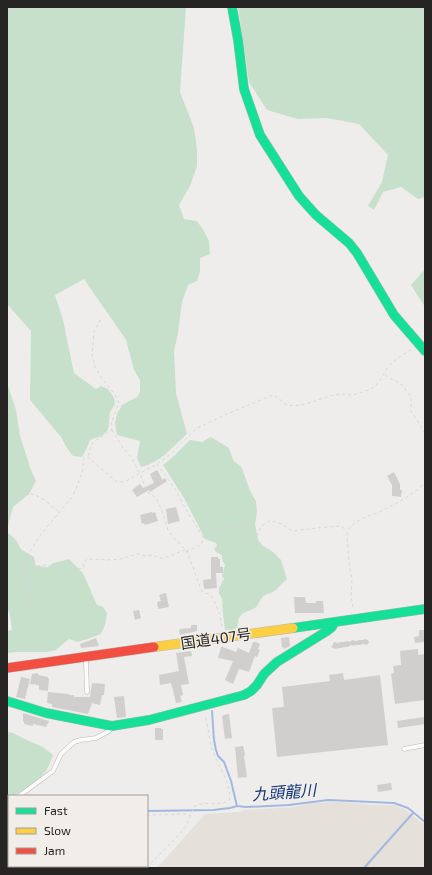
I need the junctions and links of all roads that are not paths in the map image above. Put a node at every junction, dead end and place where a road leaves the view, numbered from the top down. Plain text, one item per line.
1 (232, 7) edge
2 (422, 348) edge
3 (425, 609) edge
4 (334, 623) junction
5 (86, 658) junction
6 (7, 668) edge
7 (86, 692) dead end
8 (7, 701) edge
9 (112, 726) junction
10 (425, 745) edge
11 (404, 749) dead end
12 (20, 795) edge

1 - 2 main road
3 - 4 main road, 国道407号
4 - 5 main road, 国道407号
4 - 9 main road
5 - 6 main road, 国道407号
5 - 7 lane
8 - 9 main road
9 - 12 lane
10 - 11 lane

